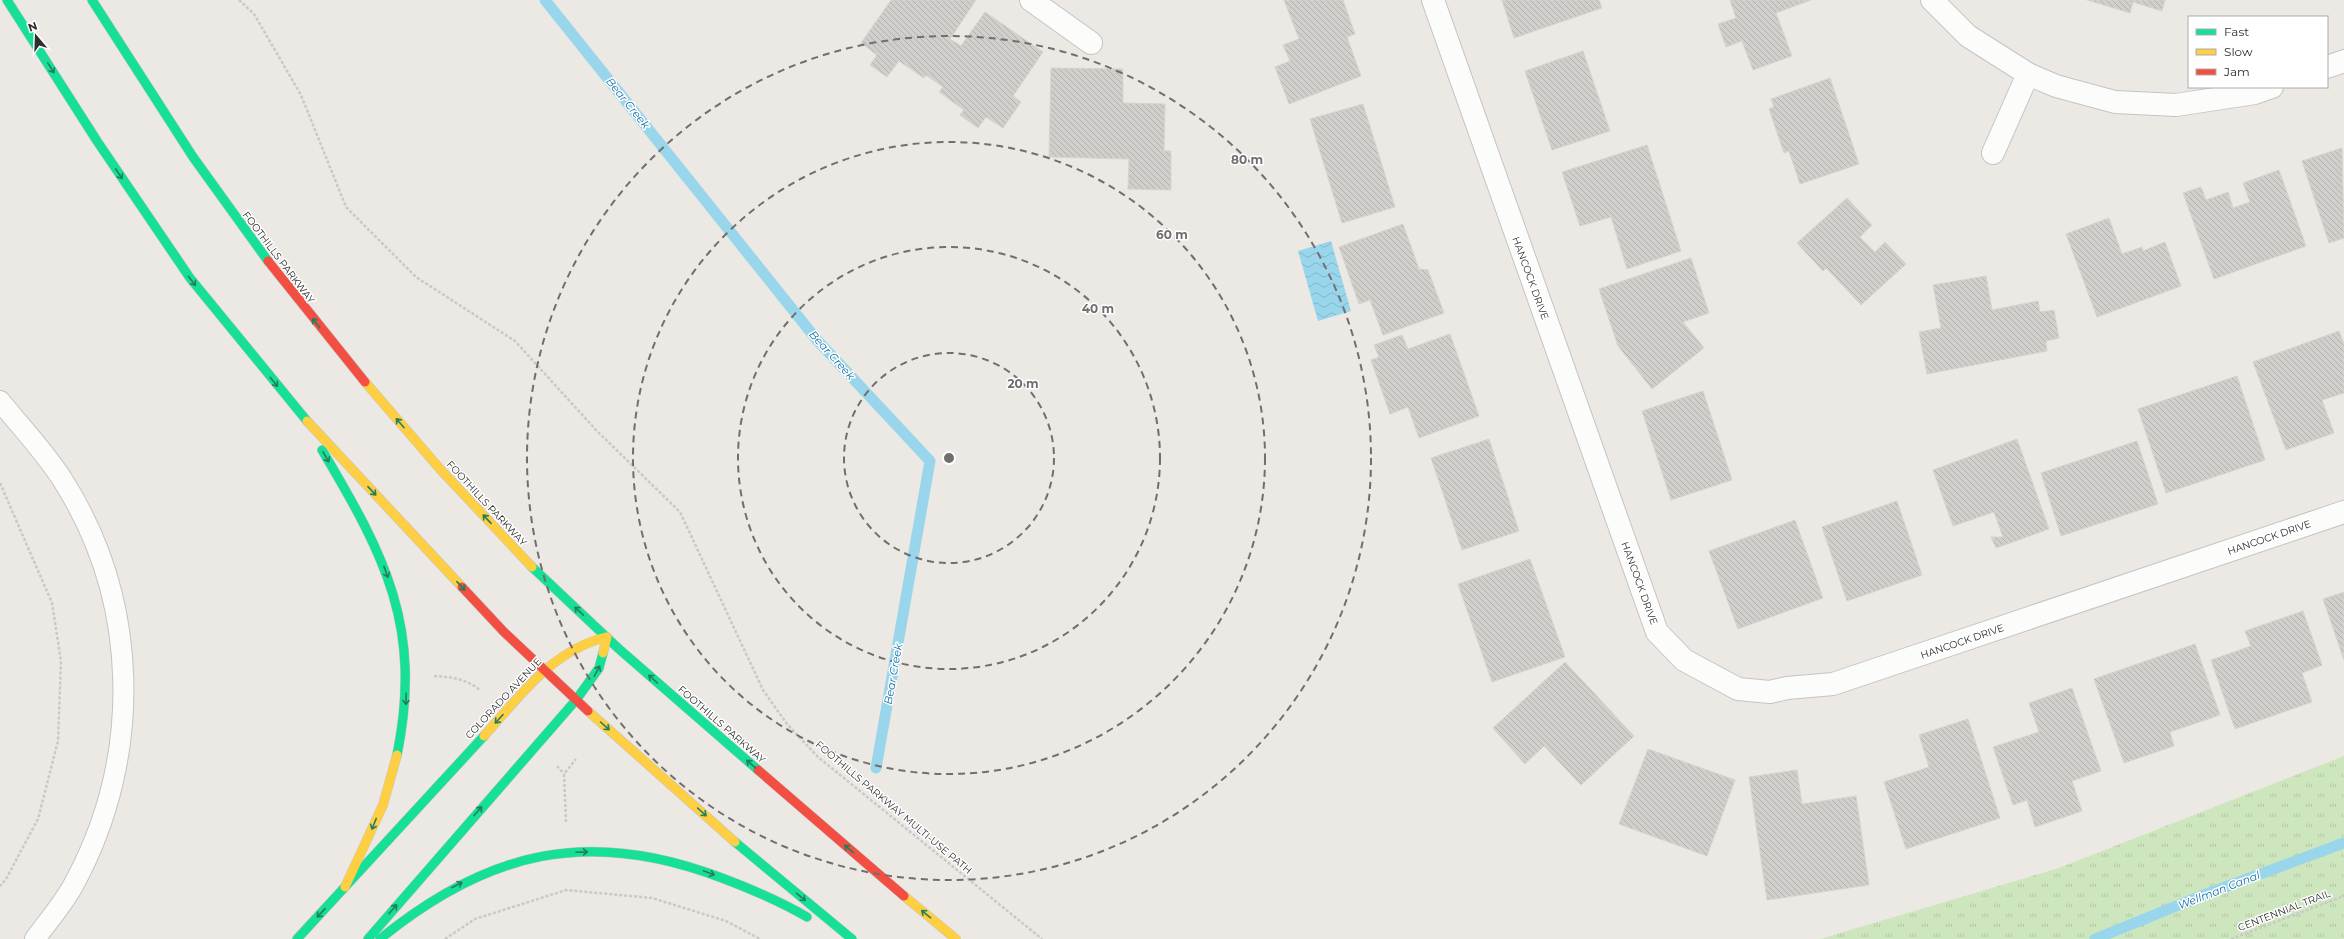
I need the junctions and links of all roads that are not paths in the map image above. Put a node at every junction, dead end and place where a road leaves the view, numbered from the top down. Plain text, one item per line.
1 (7, 0) edge
2 (92, 0) edge
3 (1031, 0) edge
4 (1433, 0) edge
5 (1932, 0) edge
6 (1091, 43) dead end
7 (2344, 61) edge
8 (2328, 67) edge
9 (2028, 74) junction
10 (2269, 88) edge
11 (1994, 153) dead end
12 (0, 401) edge
13 (298, 411) junction
14 (2344, 512) edge
15 (607, 638) junction
16 (544, 669) junction
17 (576, 700) junction
18 (345, 887) junction
19 (35, 939) edge
20 (297, 939) edge
21 (368, 939) edge
22 (380, 939) edge
23 (841, 939) edge
24 (852, 939) edge
25 (956, 939) edge

1 -> 13 main road
15 -> 2 main road, FOOTHILLS PARKWAY
3 - 6 street
4 - 14 street, HANCOCK DRIVE
5 - 9 street
7 - 8 street
9 - 10 street
9 - 11 street
12 - 19 lane
13 -> 16 main road
13 -> 18 main road
15 - 16 main road, COLORADO AVENUE
17 -> 15 main road
25 -> 15 main road, FOOTHILLS PARKWAY
16 - 17 main road
16 -> 18 main road, COLORADO AVENUE
21 -> 17 main road
17 -> 24 main road
18 -> 20 main road, COLORADO AVENUE
22 -> 23 main road

